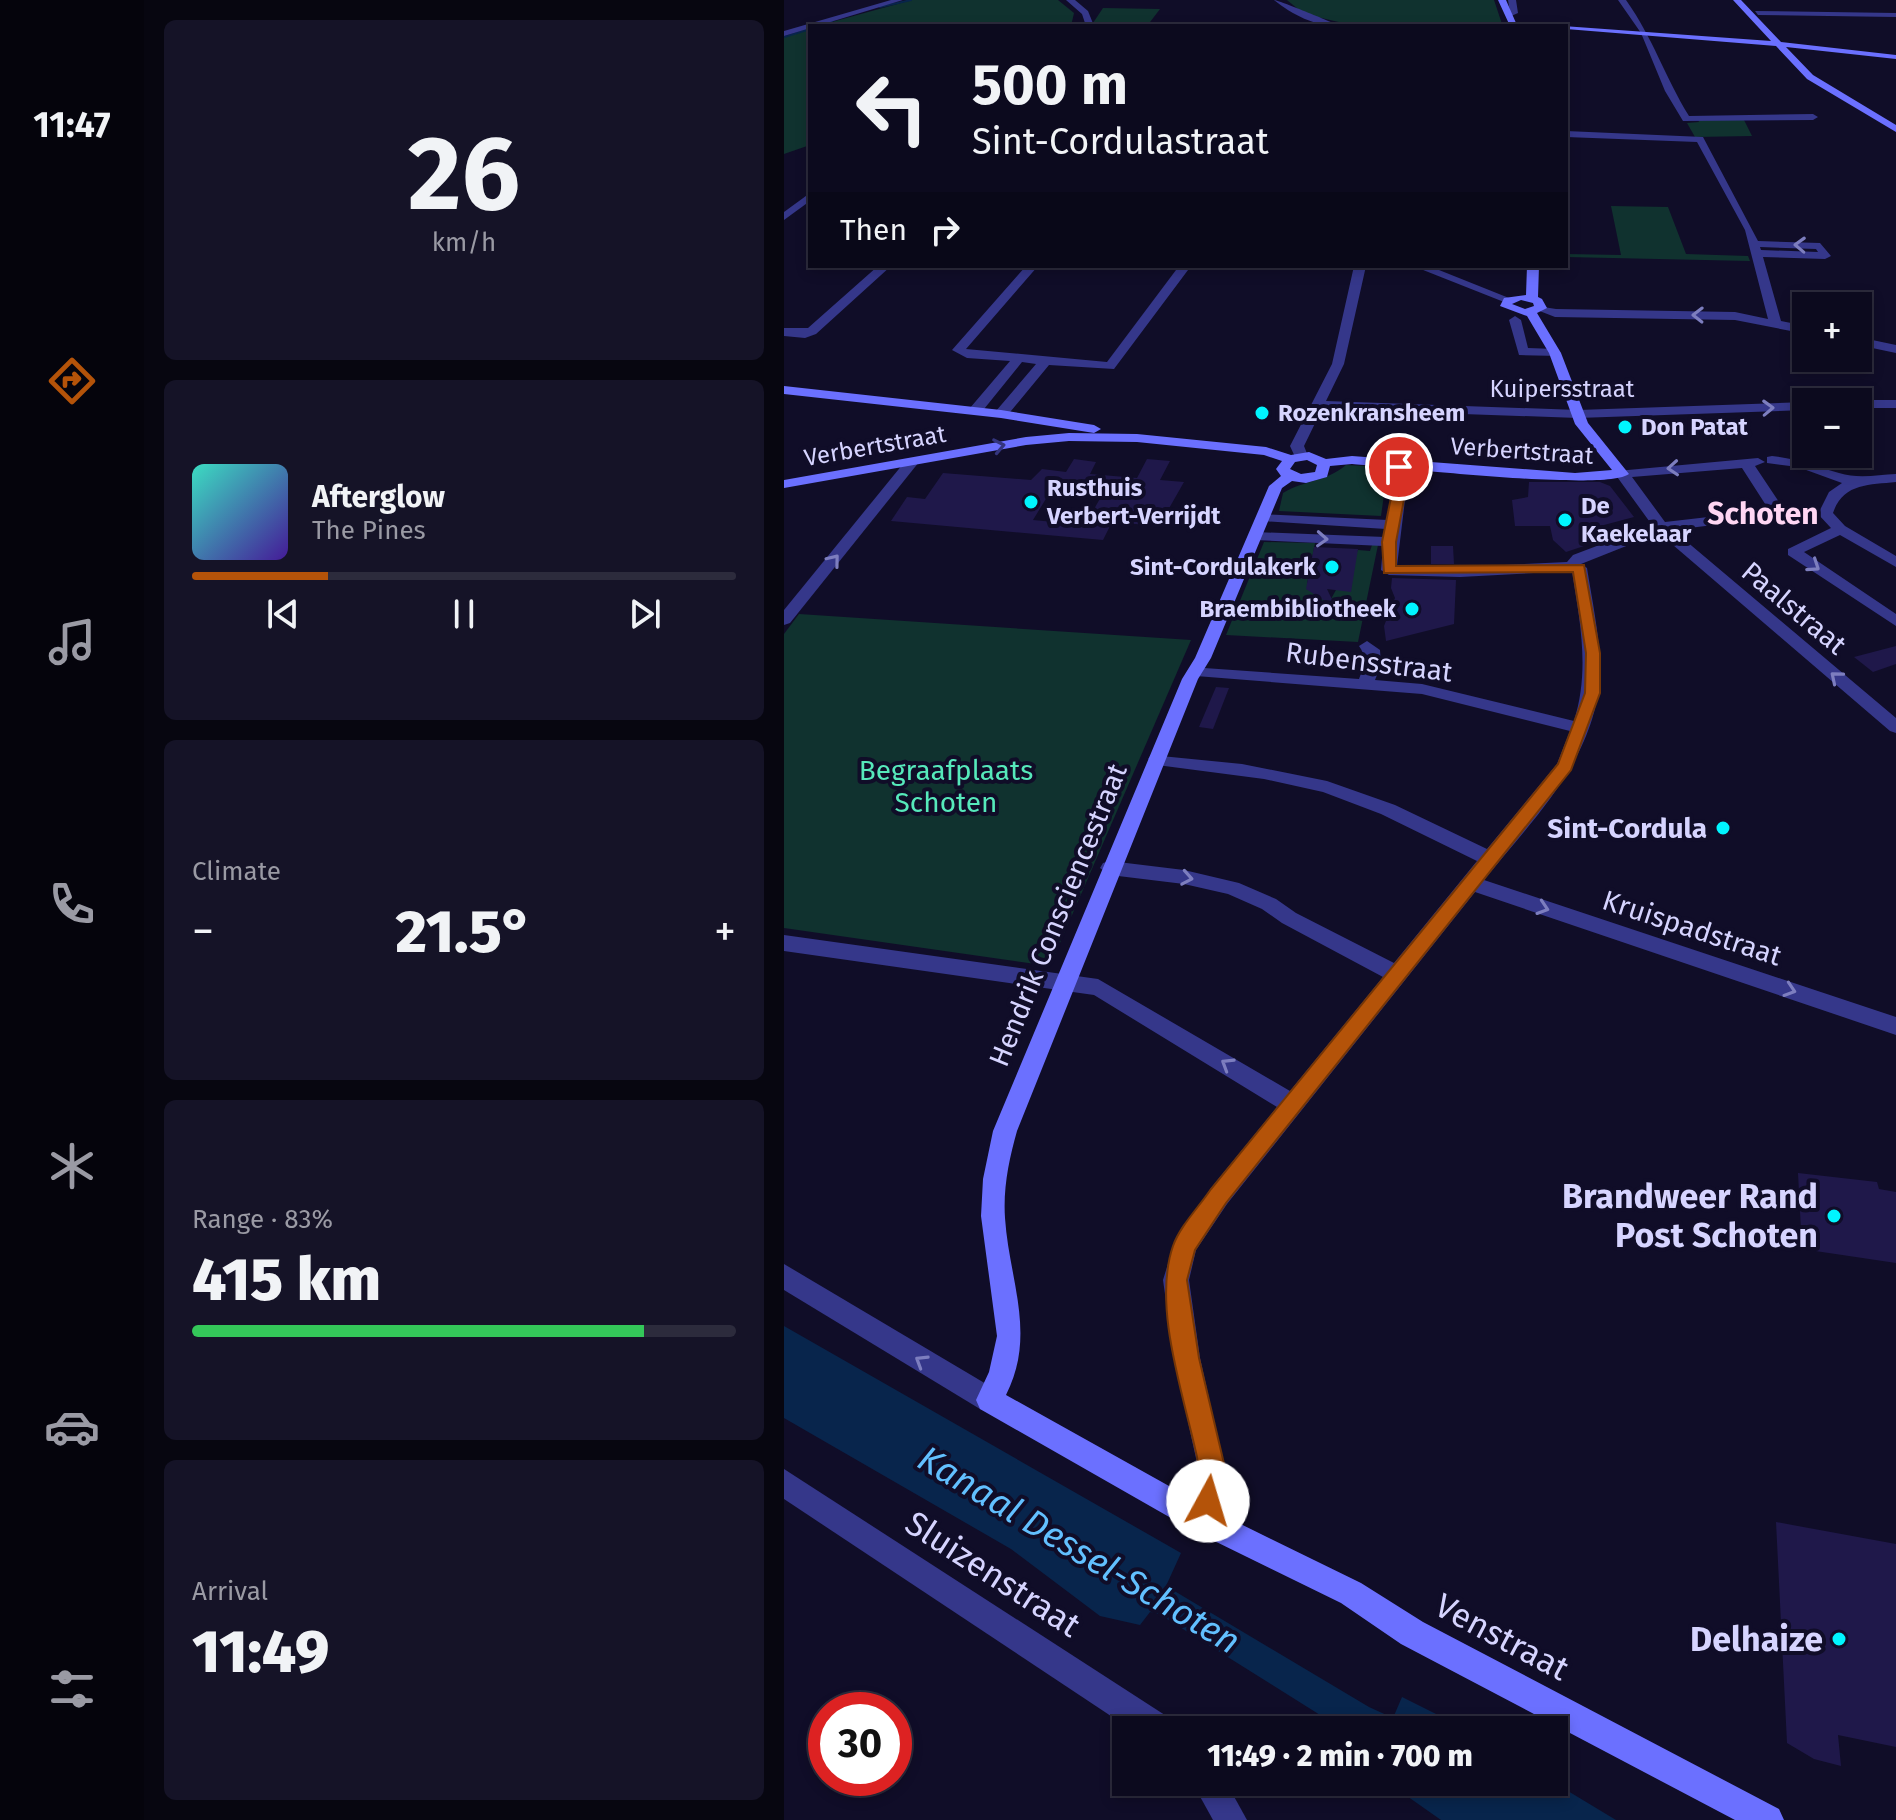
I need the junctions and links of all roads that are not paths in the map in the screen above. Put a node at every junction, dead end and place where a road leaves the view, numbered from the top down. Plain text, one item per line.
1 (899, 0) edge
2 (1070, 0) edge
3 (1278, 0) edge
4 (1502, 0) edge
5 (1512, 0) edge
6 (1622, 0) edge
7 (1737, 0) edge
8 (1746, 0) edge
9 (1758, 13) junction
10 (1509, 15) junction
11 (1896, 15) edge
12 (818, 24) edge
13 (1089, 24) edge
14 (1329, 24) edge
15 (1513, 24) edge
16 (808, 27) edge
17 (1568, 27) edge
18 (1645, 33) junction
19 (784, 34) edge
20 (1783, 45) junction
21 (1896, 57) edge
22 (1813, 117) dead end
23 (1896, 129) edge
24 (1568, 134) edge
25 (808, 198) edge
26 (784, 217) edge
27 (1757, 248) junction
28 (883, 268) edge
29 (1030, 268) edge
30 (1184, 268) edge
31 (1360, 268) edge
32 (1424, 268) edge
33 (1533, 268) edge
34 (1535, 306) junction
35 (1515, 320) dead end
36 (1775, 323) junction
37 (1792, 327) edge
38 (784, 332) edge
39 (1872, 344) edge
40 (1896, 349) edge
41 (1555, 353) junction
42 (1019, 358) junction
43 (1045, 361) junction
44 (784, 390) edge
45 (1872, 404) edge
46 (1896, 404) edge
47 (1318, 405) junction
48 (1792, 406) edge
49 (975, 411) junction
50 (1001, 414) junction
51 (1578, 414) junction
52 (1068, 430) junction
53 (1296, 457) junction
54 (912, 462) junction
55 (1759, 462) junction
56 (1324, 463) junction
57 (1400, 463) junction
58 (1622, 474) junction
59 (1290, 476) junction
60 (1896, 478) edge
61 (1863, 481) junction
62 (784, 484) edge
63 (1806, 514) tunnel mouth
64 (1825, 514) junction
65 (1262, 517) junction
66 (1392, 525) junction
67 (1661, 527) junction
68 (1840, 529) junction
69 (1255, 536) junction
70 (1389, 542) junction
71 (1896, 562) edge
72 (1571, 566) junction
73 (784, 620) edge
74 (1896, 621) edge
75 (1367, 646) dead end
76 (1196, 671) junction
77 (1365, 683) junction
78 (1896, 727) edge
79 (1581, 728) junction
80 (1157, 759) junction
81 (1490, 859) junction
82 (1110, 868) junction
83 (1470, 883) junction
84 (784, 943) edge
85 (1397, 974) junction
86 (1064, 980) junction
87 (1890, 1024) edge
88 (1293, 1105) junction
89 (784, 1276) edge
90 (989, 1400) junction
91 (784, 1483) edge
92 (1202, 1520) junction
93 (1139, 1716) edge
94 (1216, 1796) edge
95 (1231, 1820) edge
96 (1768, 1820) edge

1 - 12 street
2 - 13 street
3 - 14 street
4 - 10 street
5 - 10 street
6 - 18 street
7 - 20 street
8 - 9 street
9 - 11 street
9 - 20 street
10 - 15 street
16 - 19 street
17 - 18 street
18 - 20 street
18 - 22 street
20 - 21 street
20 - 23 street
24 - 27 street
25 - 26 street
27 -> 27 street
27 - 36 street
28 - 38 street
29 - 42 street
30 - 43 street
31 - 47 street
32 - 34 street
33 - 34 street
36 -> 34 street
34 - 41 street
35 - 41 street
36 - 37 street
39 - 40 street
41 - 51 street
42 - 43 street
42 - 49 street
43 - 50 street
44 - 49 street
45 - 46 street
47 - 51 street, Kuipersstraat
47 - 53 street
51 -> 48 street, Kuipersstraat
49 - 50 street
50 - 52 street
51 - 58 street
52 - 53 street, Verbertstraat
54 -> 52 street, Verbertstraat
53 - 56 street, Verbertstraat
53 - 59 street
54 - 62 street, Verbertstraat
73 -> 54 street
55 -> 58 street
55 - 61 street
55 - 67 street
56 - 57 street, Verbertstraat
56 - 59 street, Verbertstraat
57 - 58 street, Verbertstraat
57 - 66 street
58 - 67 street, Paalstraat
59 - 65 street, Hendrik Consciencestraat
60 - 61 street
61 - 64 street
63 - 64 street
64 - 68 street
65 - 66 street
65 - 69 street, Hendrik Consciencestraat
66 - 70 street
67 - 72 street
78 -> 67 street, Paalstraat
68 - 71 street
68 -> 74 street
69 -> 70 street
69 - 76 street, Hendrik Consciencestraat
70 - 72 street
72 - 79 street
75 - 77 street
76 - 77 street, Rubensstraat
76 - 80 street, Hendrik Consciencestraat
77 - 79 street, Rubensstraat
79 - 81 street
80 - 81 street
80 - 82 street, Hendrik Consciencestraat
81 - 83 street
82 -> 85 street
82 - 86 street, Hendrik Consciencestraat
83 - 85 street
83 -> 87 street, Kruispadstraat
84 - 86 street
85 - 88 street
88 -> 86 street
86 - 90 street, Hendrik Consciencestraat
88 - 92 street
90 -> 89 street
90 - 92 street, Venstraat
91 - 93 street, Sluizenstraat
92 - 96 street, Venstraat
94 - 95 street

